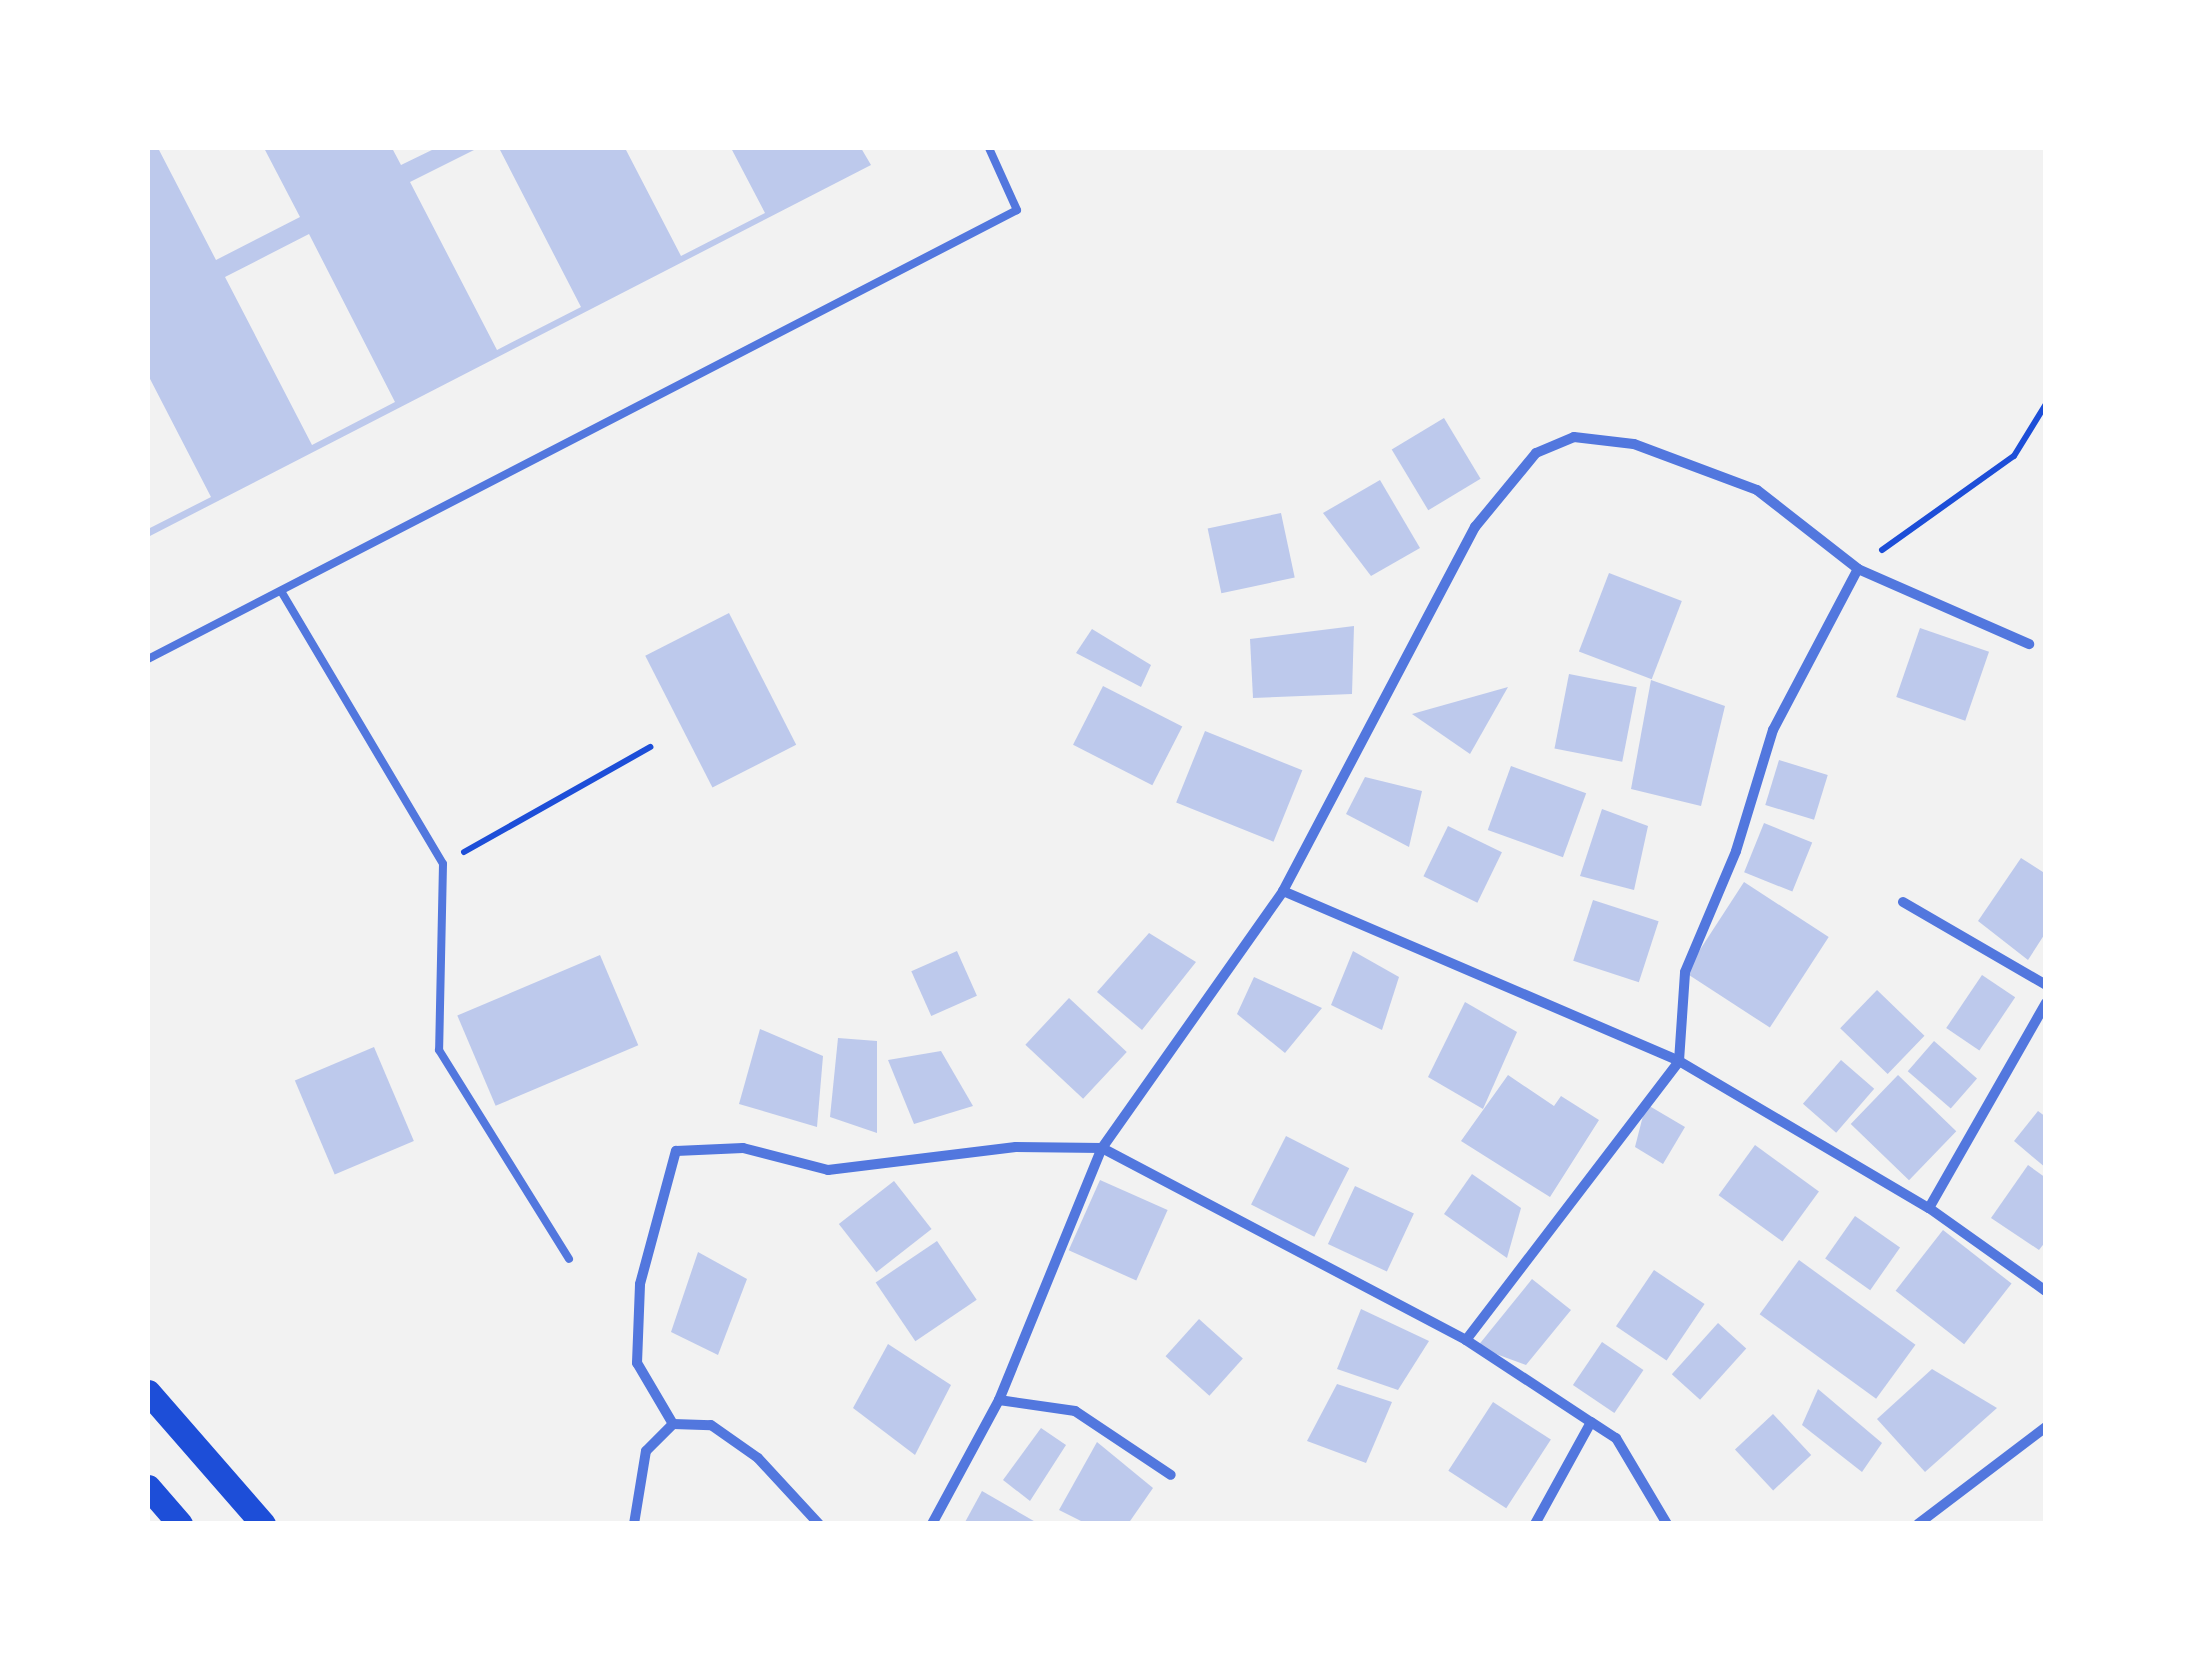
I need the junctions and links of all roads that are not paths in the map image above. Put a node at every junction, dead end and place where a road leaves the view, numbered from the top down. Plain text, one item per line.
1 (989, 148) edge
2 (1858, 569) junction
3 (281, 591) junction
4 (2029, 644) dead end
5 (148, 660) edge
6 (1283, 891) junction
7 (1903, 902) dead end
8 (2046, 985) edge
9 (2046, 1003) edge
10 (1679, 1061) junction
11 (1102, 1148) junction
12 (1929, 1208) junction
13 (570, 1259) dead end
14 (2046, 1291) edge
15 (1466, 1340) junction
16 (148, 1392) edge
17 (999, 1400) junction
18 (1591, 1422) junction
19 (673, 1424) junction
20 (2046, 1427) edge
21 (1171, 1475) dead end
22 (148, 1487) edge
23 (180, 1524) edge
24 (263, 1524) edge
25 (634, 1524) edge
26 (818, 1524) edge
27 (932, 1524) edge
28 (1535, 1524) edge
29 (1667, 1524) edge
30 (1918, 1524) edge

1 - 3 lane
2 - 4 street
2 - 6 street
2 - 10 street
3 - 5 lane
3 - 13 lane
6 - 10 street
6 - 11 street
7 - 8 street
9 - 12 street
10 - 12 street
10 - 15 street
11 - 15 street
11 - 17 street
11 - 19 street
12 - 14 street
15 - 18 street
16 - 24 main road
17 - 21 street
17 - 27 street
18 - 28 street
18 - 29 street
19 - 25 street
19 - 26 street
20 - 30 street
22 - 23 main road

